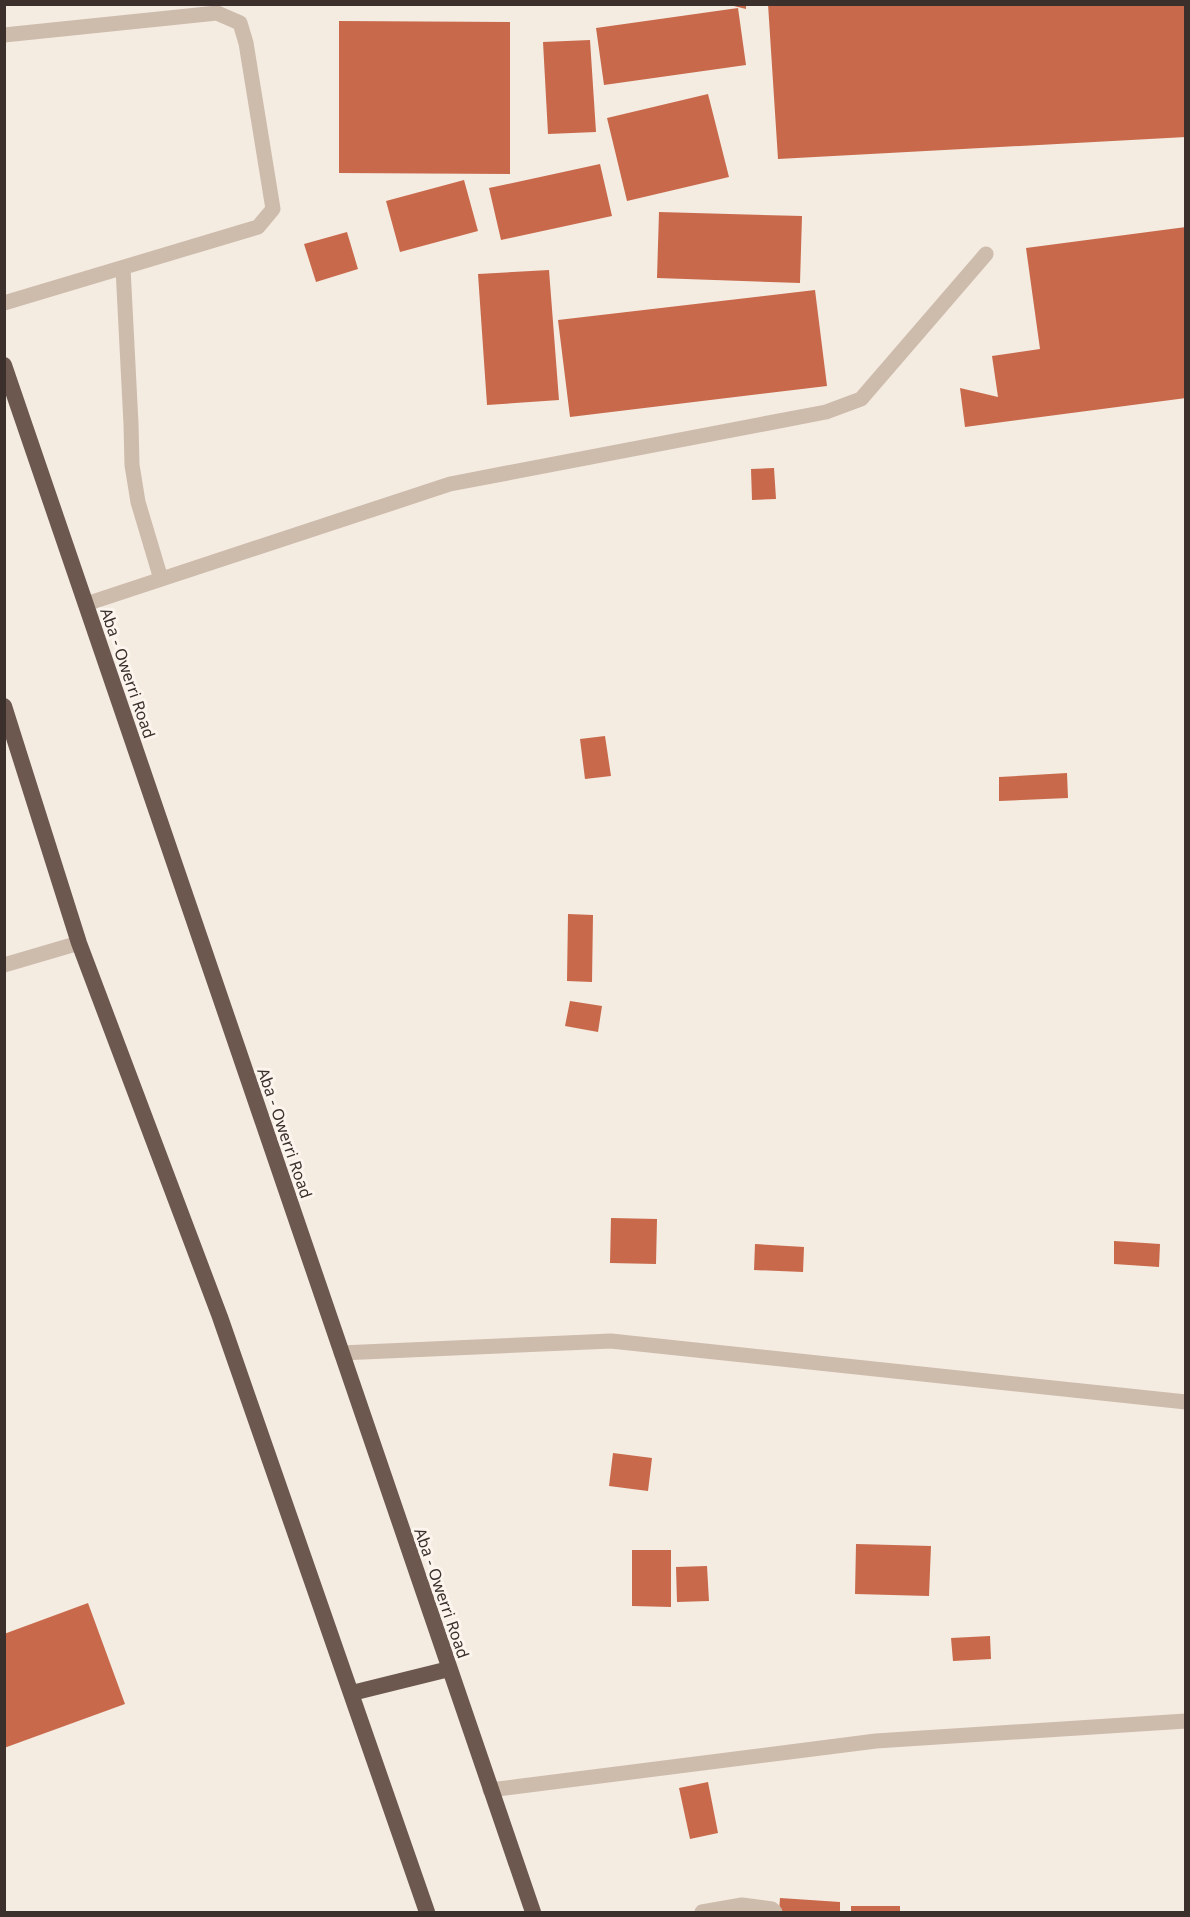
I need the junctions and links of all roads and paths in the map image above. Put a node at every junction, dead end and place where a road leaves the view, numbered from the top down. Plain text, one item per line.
1 (4, 35) edge
2 (986, 254) dead end
3 (123, 267) junction
4 (4, 303) edge
5 (4, 365) edge
6 (161, 579) junction
7 (86, 604) junction
8 (4, 706) edge
9 (79, 943) junction
10 (4, 965) edge
11 (341, 1353) junction
12 (1185, 1402) edge
13 (449, 1669) junction
14 (352, 1693) junction
15 (1185, 1721) edge
16 (490, 1790) junction
17 (427, 1912) edge
18 (533, 1912) edge
19 (702, 1912) edge
20 (775, 1912) edge

1 - 3 lane
2 - 6 lane
3 - 4 lane
3 - 6 lane
5 - 7 highway, Aba - Owerri Road
6 - 7 lane
7 - 11 highway, Aba - Owerri Road
8 - 9 highway
9 - 10 lane
9 - 14 highway
11 - 12 lane
11 - 13 highway, Aba - Owerri Road
13 - 14 highway
13 - 16 highway, Aba - Owerri Road
14 - 17 highway
15 - 16 lane
16 - 18 highway, Aba - Owerri Road
19 - 20 lane

